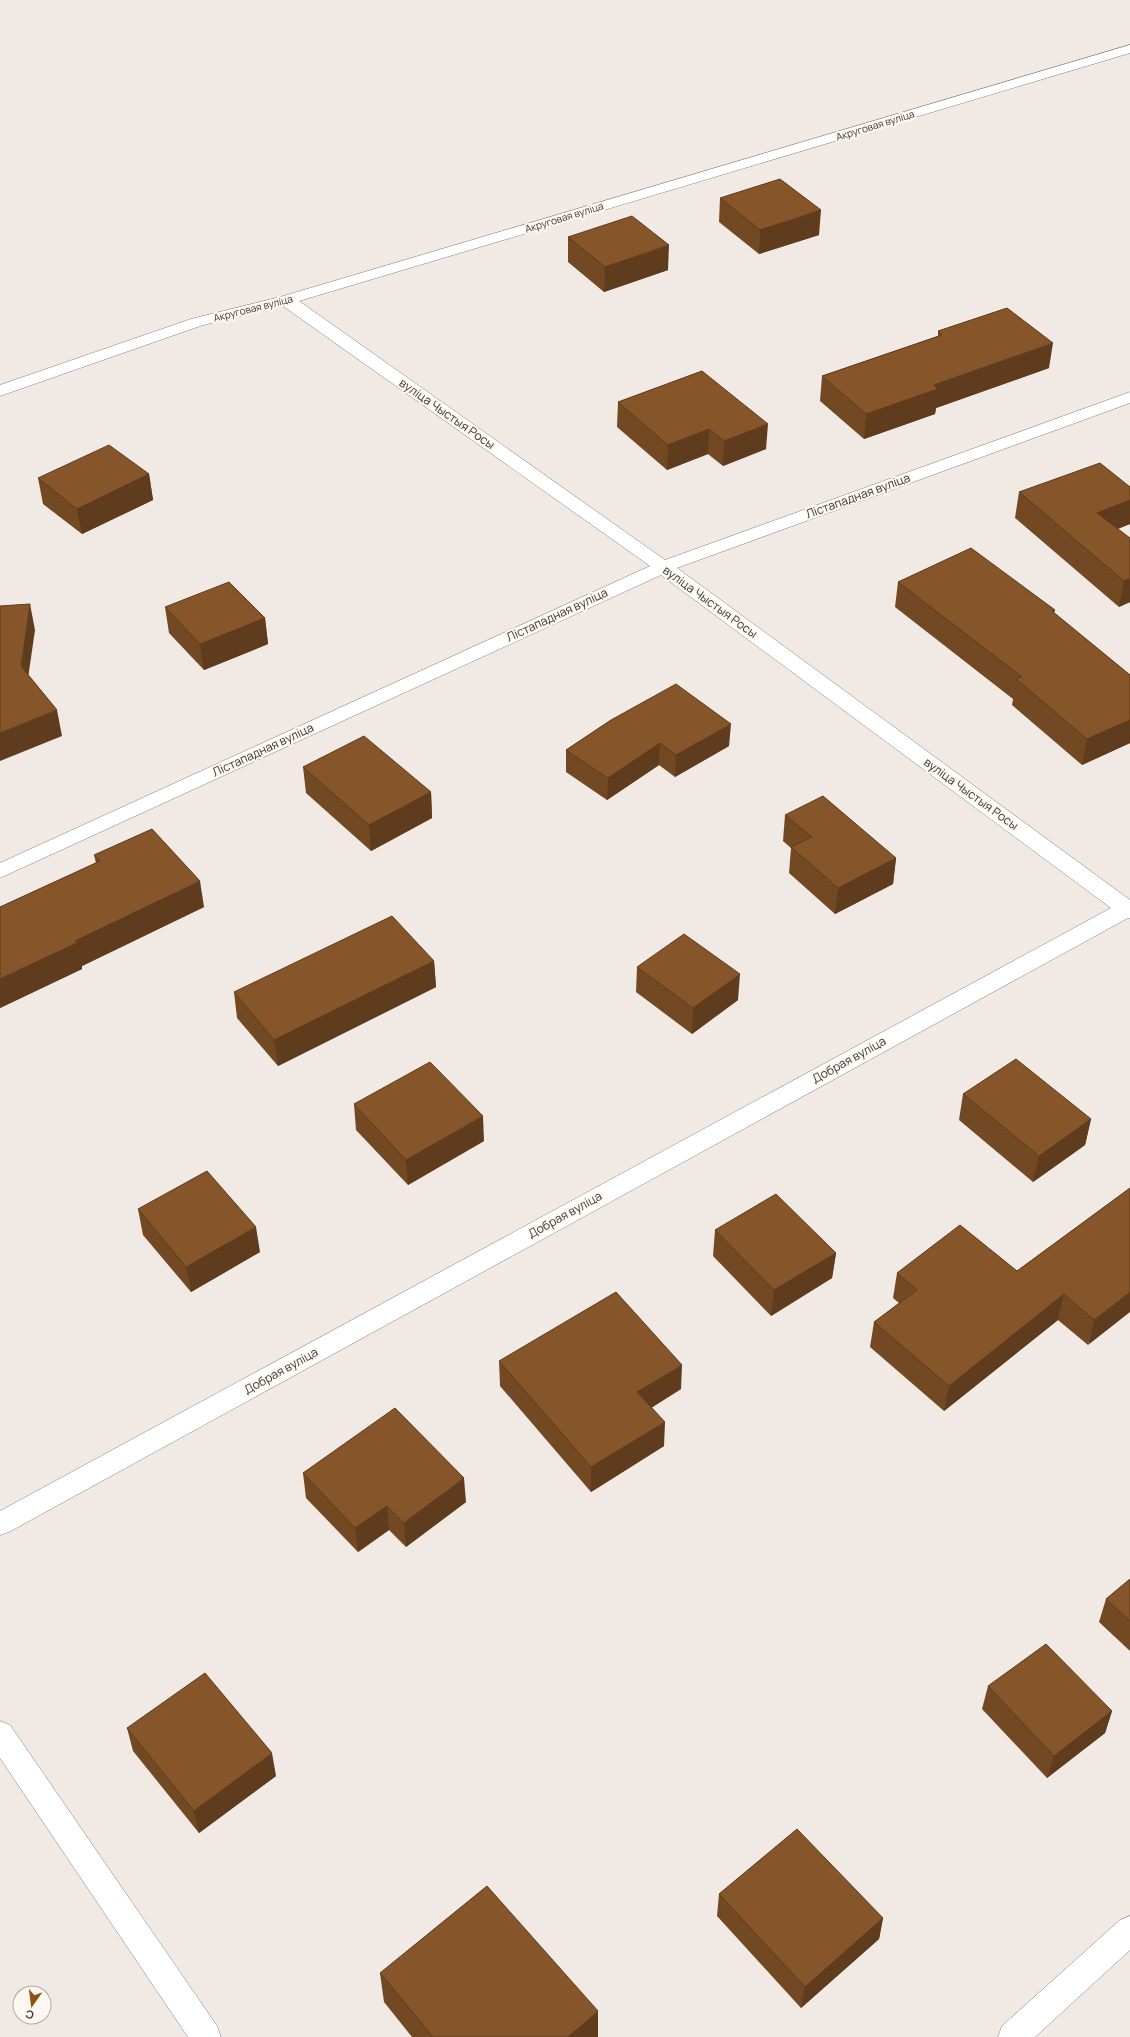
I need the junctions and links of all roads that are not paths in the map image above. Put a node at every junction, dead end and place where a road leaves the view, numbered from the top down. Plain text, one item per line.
1 (1130, 49) edge
2 (286, 300) junction
3 (0, 391) edge
4 (1130, 397) edge
5 (663, 567) junction
6 (0, 871) edge
7 (1129, 909) edge
8 (0, 1524) edge
9 (0, 1734) edge
10 (1130, 1930) edge
11 (206, 2037) edge
12 (1013, 2037) edge

1 - 2 street, Акруговая вуліца
2 - 3 street, Акруговая вуліца
2 - 5 street, вуліца Чыстыя Росы
4 - 5 street, Лістападная вуліца
5 - 6 street, Лістападная вуліца
5 - 7 street, вуліца Чыстыя Росы
7 - 8 street, Добрая вуліца
9 - 11 street
10 - 12 street

